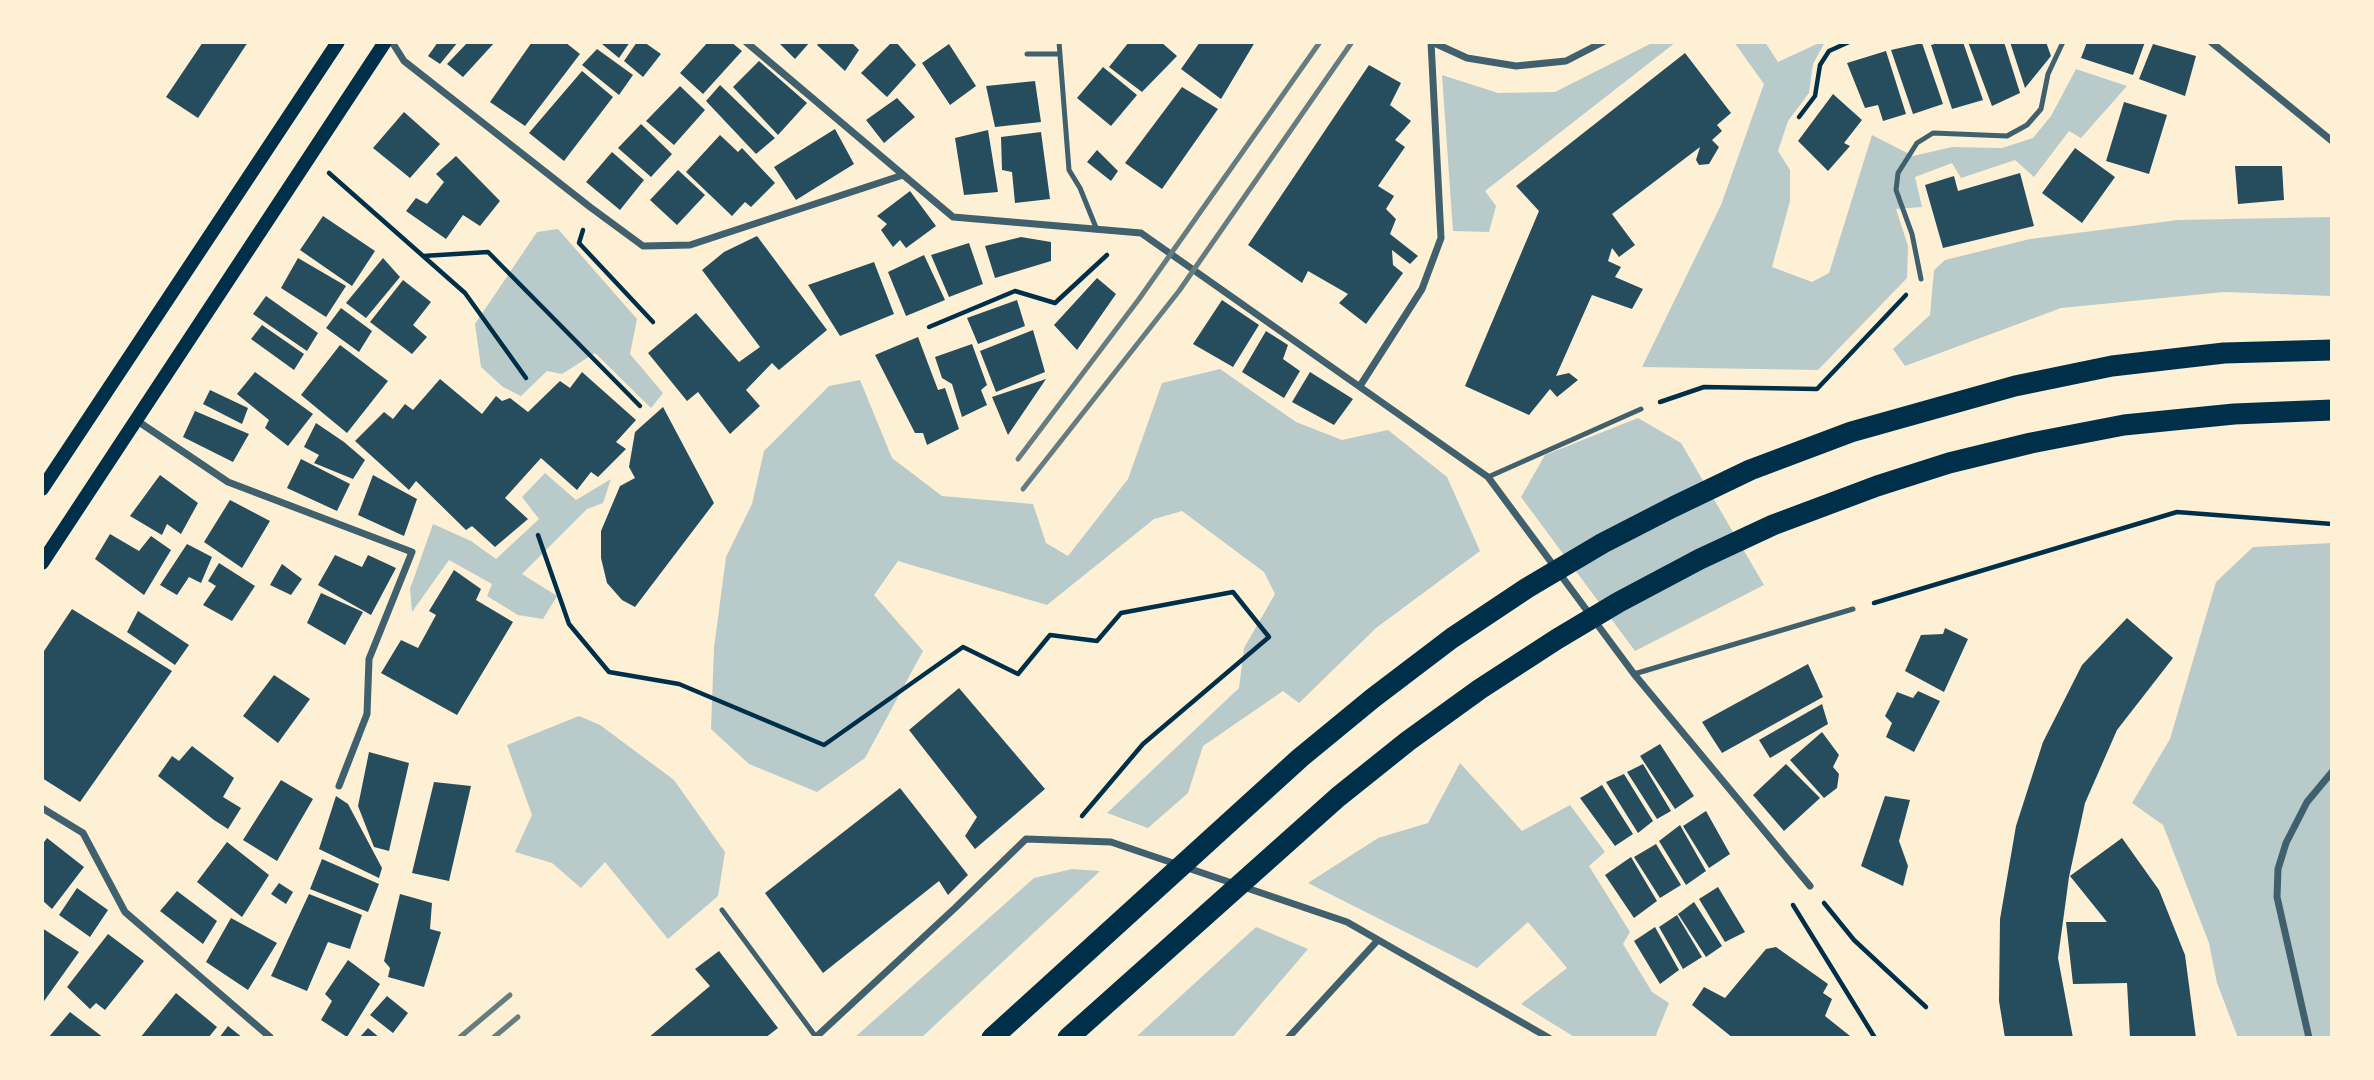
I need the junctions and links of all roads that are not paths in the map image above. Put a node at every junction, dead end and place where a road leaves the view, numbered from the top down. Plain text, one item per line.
1 (338, 42) edge
2 (385, 42) edge
3 (392, 42) edge
4 (746, 42) edge
5 (1059, 42) edge
6 (1431, 42) edge
7 (1603, 42) edge
8 (2063, 42) edge
9 (2211, 42) edge
10 (1027, 54) dead end
11 (1060, 54) junction
12 (2332, 141) edge
13 (903, 175) junction
14 (1097, 229) junction
15 (1921, 279) road end
16 (2332, 350) edge
17 (1360, 386) junction
18 (1641, 409) road end
19 (2332, 410) edge
20 (136, 420) junction
21 (1488, 477) junction
22 (42, 489) edge
23 (42, 563) edge
24 (1853, 609) road end
25 (1634, 674) junction
26 (2332, 772) edge
27 (339, 786) dead end
28 (42, 808) edge
29 (1810, 886) road end
30 (722, 909) dead end
31 (1378, 940) junction
32 (270, 1037) edge
33 (815, 1037) edge
34 (992, 1038) edge
35 (1068, 1038) edge
36 (1288, 1038) edge
37 (1549, 1038) edge
38 (2309, 1038) edge

1 - 22 main road
2 - 20 main road
3 - 13 street
4 - 13 street
5 - 11 lane
6 - 7 street
6 - 17 street
8 - 15 lane
9 - 12 street
10 - 11 lane
11 - 14 lane
13 - 14 street
14 - 17 street
16 - 34 highway
17 - 21 street
18 - 21 lane
19 - 35 highway
20 - 23 main road
20 - 27 street
21 - 25 street
24 - 25 lane
25 - 29 street
26 - 38 street
28 - 32 street
30 - 33 lane
31 - 33 street
31 - 36 street
31 - 37 street

